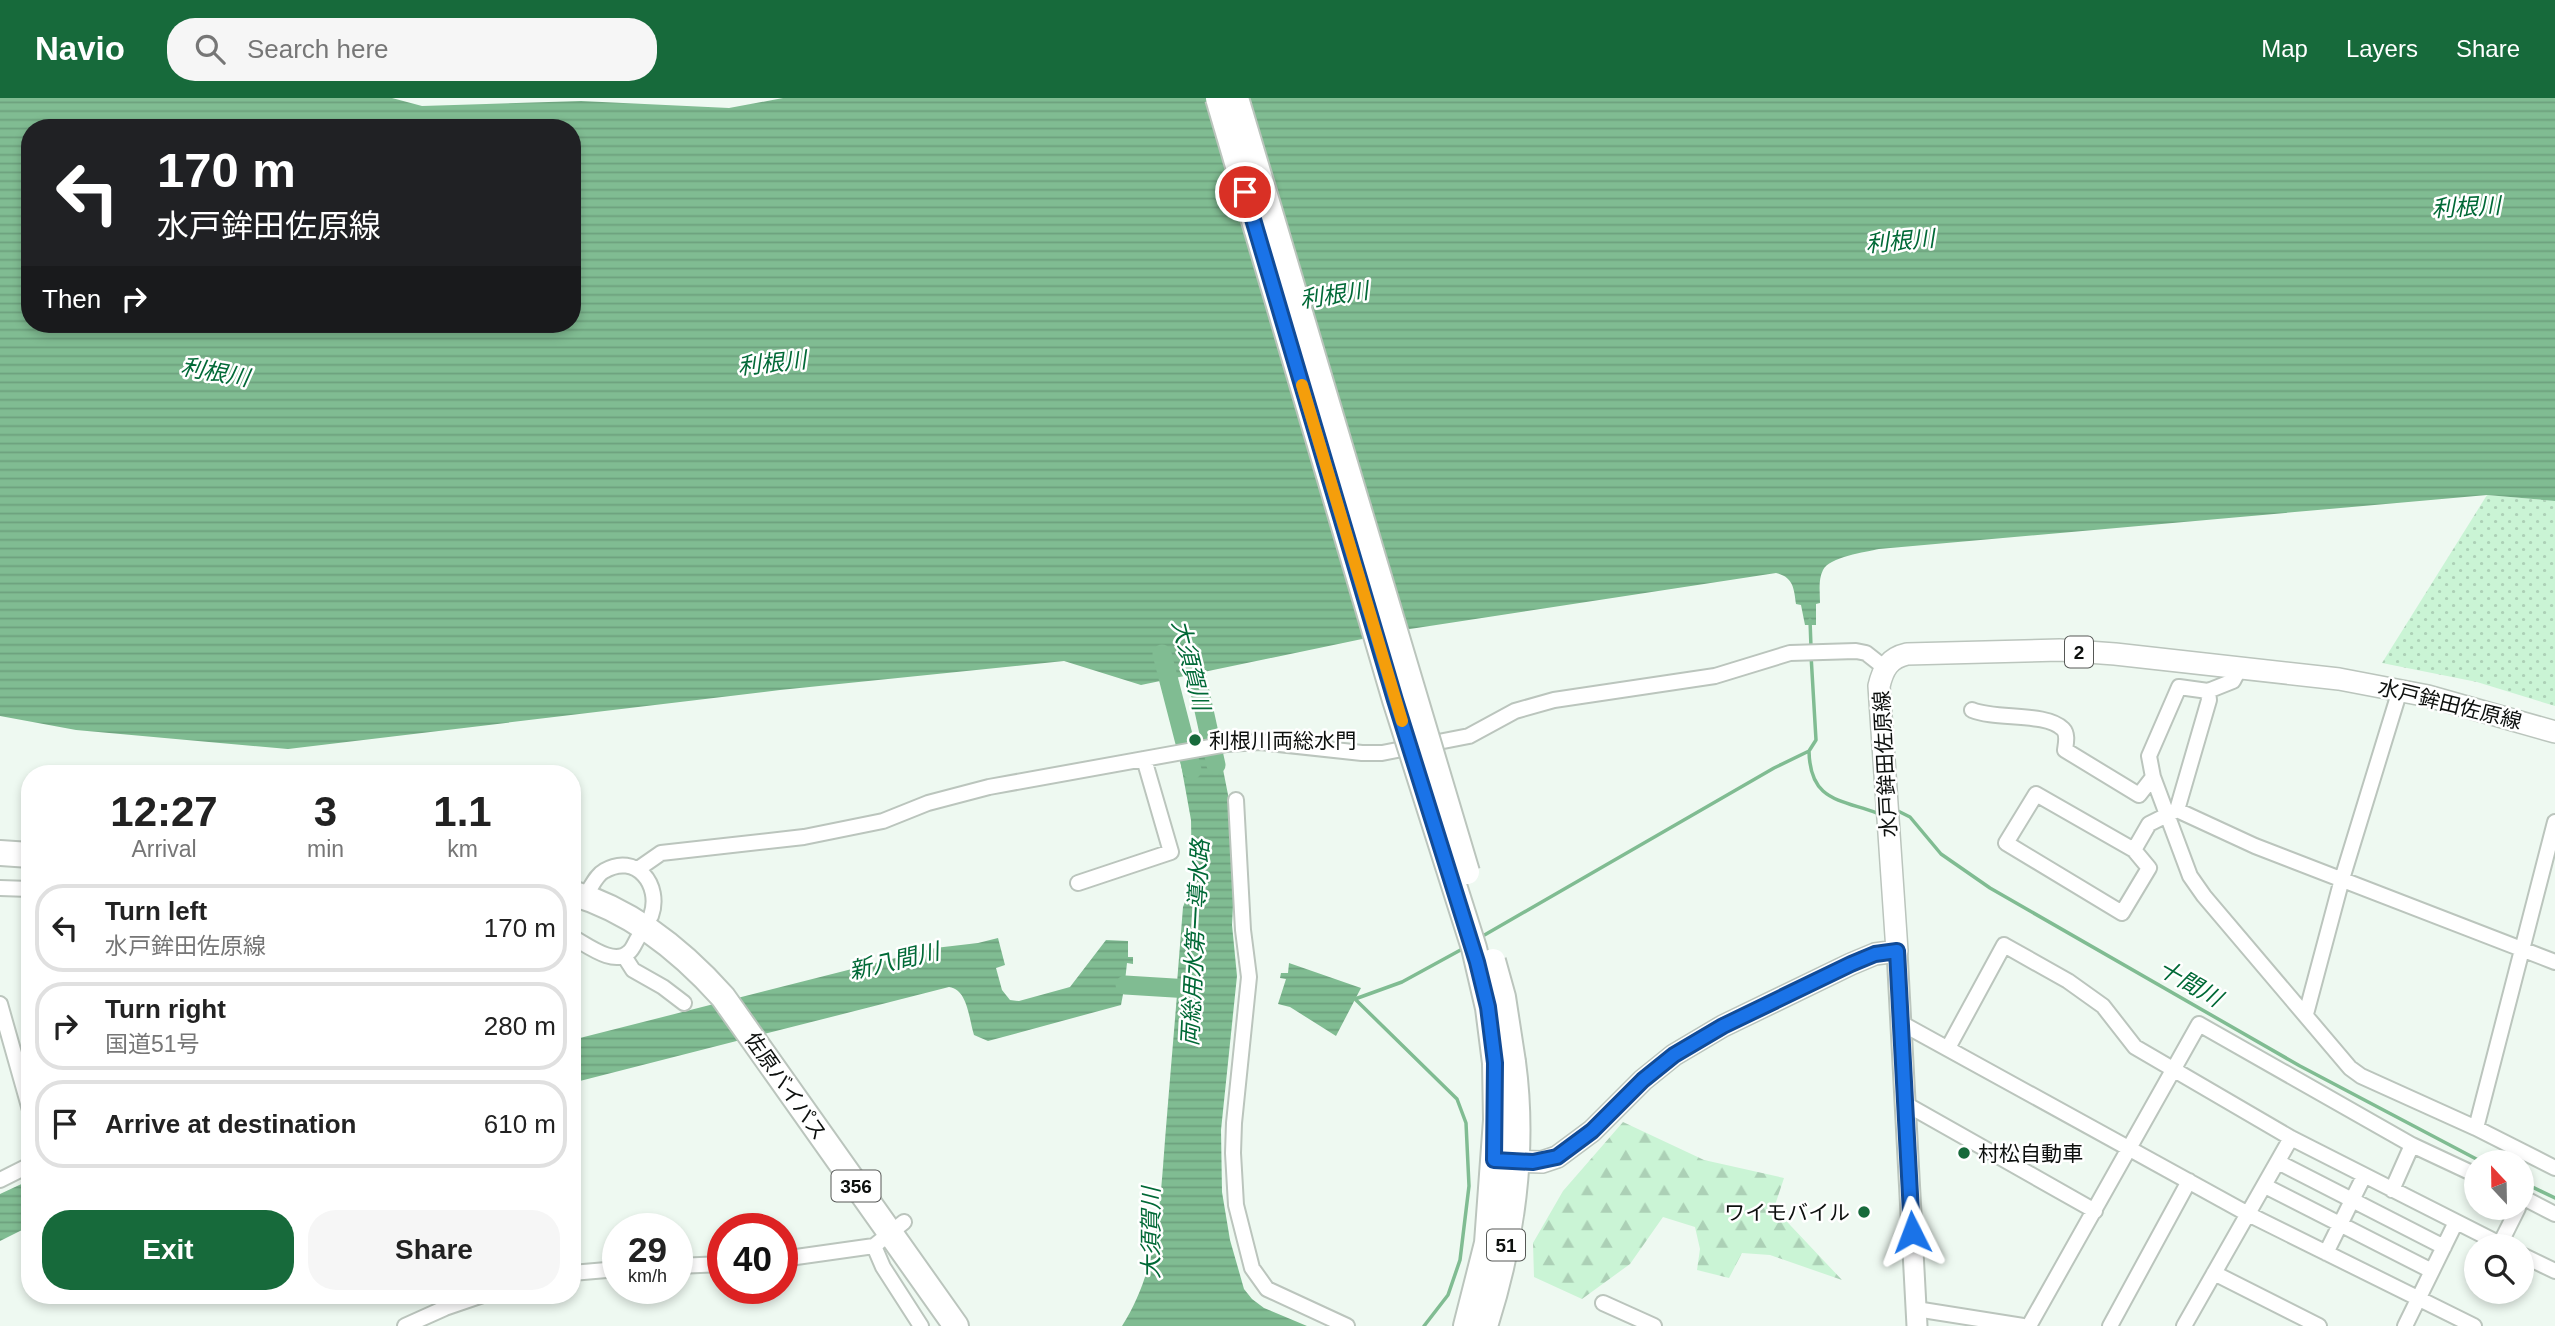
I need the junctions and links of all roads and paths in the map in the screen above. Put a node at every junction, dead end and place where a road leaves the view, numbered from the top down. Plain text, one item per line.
1 (1218, 98) edge
2 (1236, 98) edge
3 (1885, 668) junction
4 (2240, 668) junction
5 (2400, 690) junction
6 (2208, 691) junction
7 (1972, 710) dead end
8 (2555, 732) edge
9 (1144, 759) junction
10 (2153, 777) junction
11 (1236, 800) dead end
12 (2172, 812) junction
13 (2555, 822) edge
14 (2134, 850) junction
15 (0, 853) edge
16 (21, 854) edge
17 (638, 869) junction
18 (2342, 879) junction
19 (1079, 883) dead end
20 (0, 888) edge
21 (21, 889) edge
22 (581, 892) edge
23 (581, 896) edge
24 (651, 916) dead end
25 (638, 938) dead end
26 (581, 942) edge
27 (2522, 949) junction
28 (1897, 951) junction
29 (624, 956) junction
30 (2555, 962) edge
31 (684, 1003) dead end
32 (0, 1004) edge
33 (2306, 1014) junction
34 (1901, 1024) junction
35 (1948, 1048) junction
36 (1504, 1063) junction
37 (2174, 1069) junction
38 (21, 1078) edge
39 (1904, 1103) junction
40 (2476, 1128) junction
41 (2291, 1138) junction
42 (2412, 1145) junction
43 (2130, 1148) junction
44 (1505, 1162) junction
45 (2278, 1162) junction
46 (2555, 1168) edge
47 (2464, 1169) edge
48 (21, 1170) edge
49 (2364, 1176) junction
50 (0, 1180) edge
51 (2189, 1181) junction
52 (2265, 1186) junction
53 (2392, 1190) junction
54 (2352, 1200) junction
55 (2534, 1204) edge
56 (2095, 1211) junction
57 (2248, 1214) junction
58 (2555, 1214) edge
59 (2456, 1222) junction
60 (2340, 1224) junction
61 (889, 1234) junction
62 (2480, 1234) edge
63 (2444, 1247) junction
64 (2326, 1253) junction
65 (798, 1255) edge
66 (2534, 1261) edge
67 (602, 1270) edge
68 (2432, 1270) junction
69 (2555, 1271) edge
70 (581, 1272) edge
71 (2214, 1273) junction
72 (1477, 1286) junction
73 (2418, 1298) junction
74 (457, 1304) edge
75 (1603, 1304) dead end
76 (1917, 1318) edge
77 (1332, 1323) edge
78 (405, 1326) edge
79 (921, 1326) edge
80 (956, 1326) edge
81 (1347, 1326) edge
82 (1459, 1326) edge
83 (1466, 1326) edge
84 (1485, 1326) edge
85 (1654, 1326) edge
86 (2023, 1326) edge
87 (2029, 1326) edge
88 (2110, 1326) edge
89 (2184, 1326) edge
90 (2319, 1326) edge
91 (2405, 1326) edge
92 (2474, 1326) edge

1 - 36 highway, 51, bridge
2 - 36 highway, 51, bridge
3 - 4 main road, 水戸鉾田佐原線 / 2
3 - 9 street
3 - 28 main road, 水戸鉾田佐原線
4 - 5 main road, 水戸鉾田佐原線 / 2
4 - 6 street
5 - 8 main road, 水戸鉾田佐原線 / 2
5 - 18 street
6 - 10 street
6 - 12 street
7 - 10 street
9 - 17 street
9 - 19 street
10 - 12 street
11 - 77 street
12 - 14 street
12 - 18 street
12 - 33 street
13 - 27 street
14 - 14 street
15 - 16 highway
17 - 22 street
17 - 24 street
18 - 27 street
18 - 33 street
20 - 21 street
23 - 61 highway, 佐原バイパス / 356
25 - 29 street
26 - 29 street
27 - 30 street
27 - 40 street
28 - 34 street
28 - 44 main road
29 - 31 street
32 - 38 street
33 - 40 street
34 - 35 street
34 - 39 street
35 - 37 street
35 - 43 street
36 - 44 highway, 51
37 - 41 street
37 - 42 street
37 - 43 street
39 - 56 street
39 - 76 street
40 - 46 street
41 - 45 street
41 - 49 street
42 - 47 street
42 - 53 street
43 - 51 street
43 - 56 street
44 - 72 highway, 51
44 - 84 highway, 51
45 - 52 street
45 - 54 street
48 - 50 street
49 - 53 street
49 - 54 street
51 - 57 street
51 - 88 street
52 - 57 street
52 - 60 street
53 - 59 street
54 - 60 street
54 - 63 street
55 - 58 street
56 - 87 street
57 - 64 street
57 - 71 street
59 - 62 street
59 - 63 street
60 - 64 street
60 - 68 street
61 - 65 street
61 - 79 street
61 - 80 highway, 佐原バイパス / 356
63 - 68 street
64 - 73 street
66 - 69 street
67 - 70 street
68 - 73 street
71 - 89 street
71 - 90 street
72 - 82 highway
72 - 83 highway, 51
73 - 91 street
73 - 92 street
74 - 78 street
75 - 85 street
76 - 86 street
77 - 81 street

